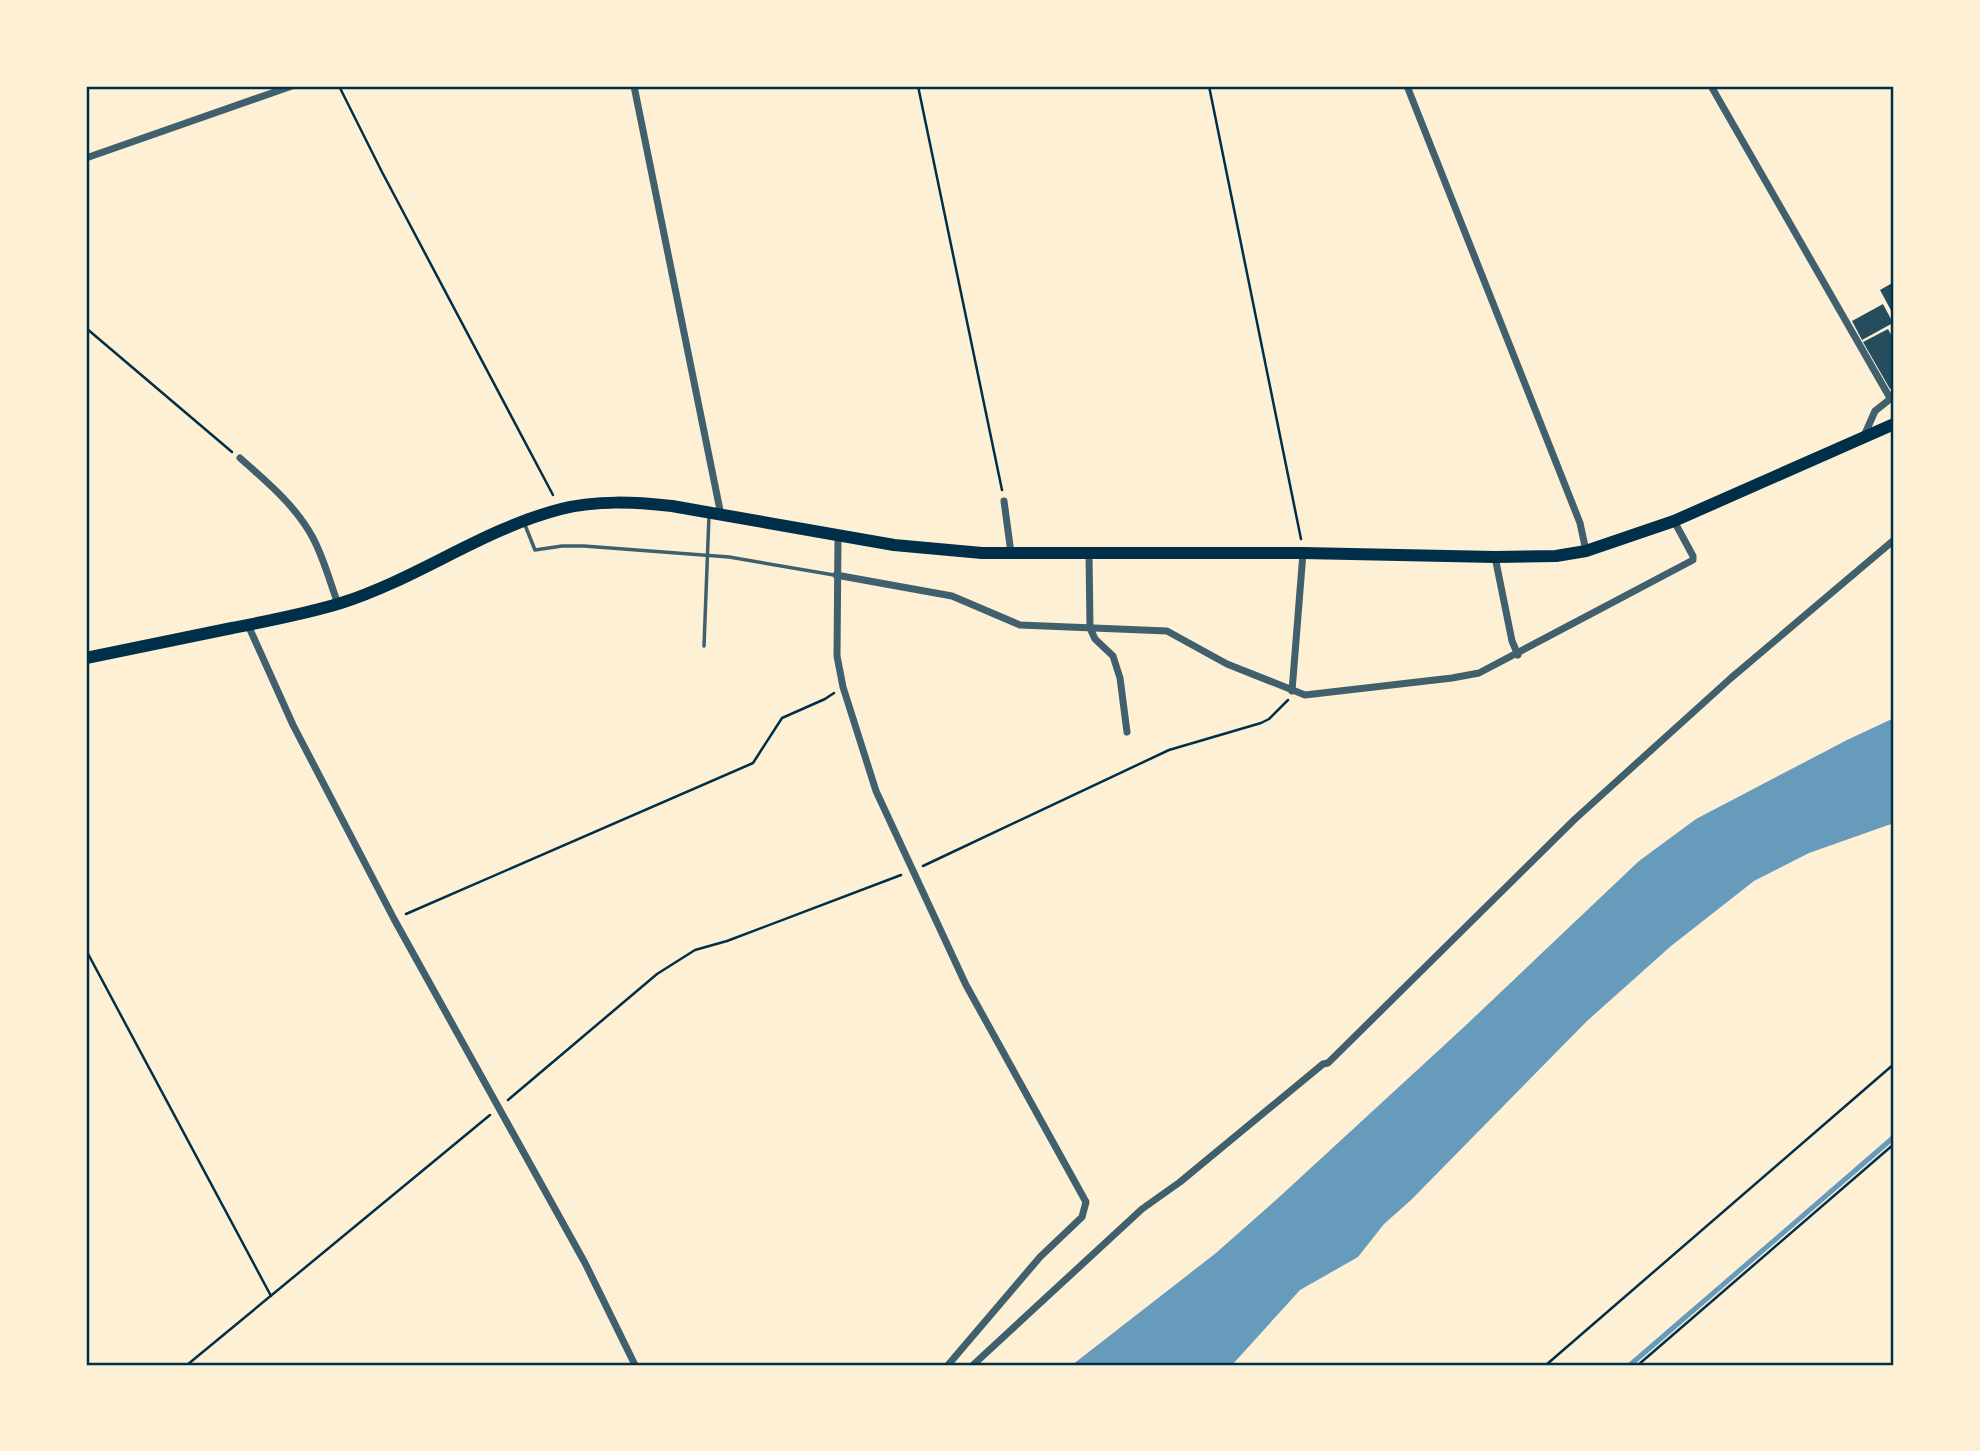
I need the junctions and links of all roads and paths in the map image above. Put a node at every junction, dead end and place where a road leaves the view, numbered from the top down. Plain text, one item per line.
1 (292, 86) edge
2 (339, 86) edge
3 (634, 86) edge
4 (918, 86) edge
5 (1209, 86) edge
6 (1407, 86) edge
7 (1711, 86) edge
8 (86, 158) edge
9 (86, 328) edge
10 (1892, 397) edge
11 (1894, 424) edge
12 (1864, 437) junction
13 (240, 458) joint
14 (1004, 501) joint
15 (561, 509) junction
16 (715, 514) junction
17 (1674, 521) junction
18 (524, 522) junction
19 (838, 536) junction
20 (1894, 540) edge
21 (1586, 551) junction
22 (1011, 553) junction
23 (1089, 553) junction
24 (1303, 553) junction
25 (708, 555) junction
26 (1494, 558) junction
27 (836, 575) junction
28 (338, 604) junction
29 (248, 625) junction
30 (1090, 628) junction
31 (704, 646) dead end
32 (1518, 655) junction
33 (86, 658) edge
34 (842, 687) junction
35 (1292, 691) junction
36 (1127, 732) dead end
37 (913, 871) junction
38 (394, 919) junction
39 (86, 950) edge
40 (1894, 1064) edge
41 (498, 1108) junction
42 (1894, 1144) edge
43 (271, 1296) junction
44 (187, 1365) edge
45 (635, 1365) edge
46 (948, 1365) edge
47 (973, 1365) edge
48 (1546, 1365) edge
49 (1638, 1365) edge

1 - 8 street
2 - 15 path
3 - 16 street
4 - 14 path
5 - 24 path
6 - 21 street
7 - 10 street
9 - 13 path
10 - 12 street
11 - 12 main road
12 - 17 main road
13 - 28 street
14 - 22 street
15 - 16 main road
15 - 18 main road
16 - 19 main road
16 - 25 lane
17 - 21 main road
17 - 32 street
18 - 25 lane
18 - 28 main road
19 - 22 main road
19 - 27 street
20 - 47 street
21 - 26 main road
22 - 23 main road
23 - 24 main road
23 - 30 street
24 - 26 main road
24 - 35 street
25 - 27 lane
25 - 31 lane
26 - 32 street
27 - 30 street
27 - 34 street
28 - 29 main road
29 - 33 main road
29 - 38 street
30 - 35 street
30 - 36 street
32 - 35 street
34 - 37 street
34 - 38 path
35 - 37 path
37 - 41 path
37 - 46 street
38 - 41 street
39 - 43 path
40 - 48 path
41 - 43 path
41 - 45 street
42 - 49 path
43 - 44 path

